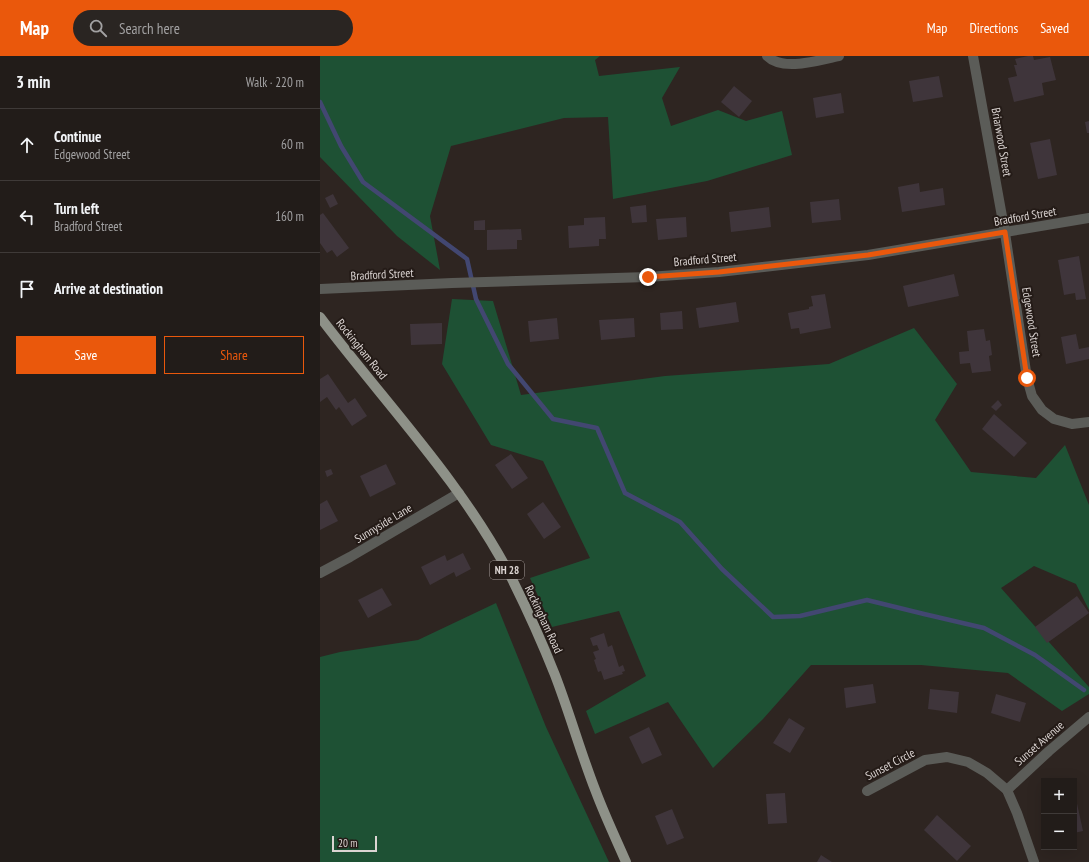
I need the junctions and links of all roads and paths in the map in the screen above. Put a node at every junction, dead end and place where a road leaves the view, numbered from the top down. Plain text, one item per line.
1 (767, 56) edge
2 (839, 56) edge
3 (973, 56) edge
4 (1089, 218) edge
5 (1005, 232) junction
6 (320, 290) edge
7 (320, 317) edge
8 (1089, 422) edge
9 (459, 493) junction
10 (320, 573) edge
11 (1089, 716) edge
12 (1007, 790) junction
13 (867, 791) dead end
14 (626, 862) edge
15 (1034, 862) edge

1 - 2 street
3 - 5 street, Briarwood Street
4 - 5 street, Bradford Street
5 - 6 street, Bradford Street
5 - 8 street, Edgewood Street
7 - 9 main road, Rockingham Road / NH 28
9 - 10 street, Sunnyside Lane
9 - 14 main road, Rockingham Road / NH 28
11 - 12 street, Sunset Avenue
12 - 13 street, Sunset Circle
12 - 15 street, Sunset Circle

